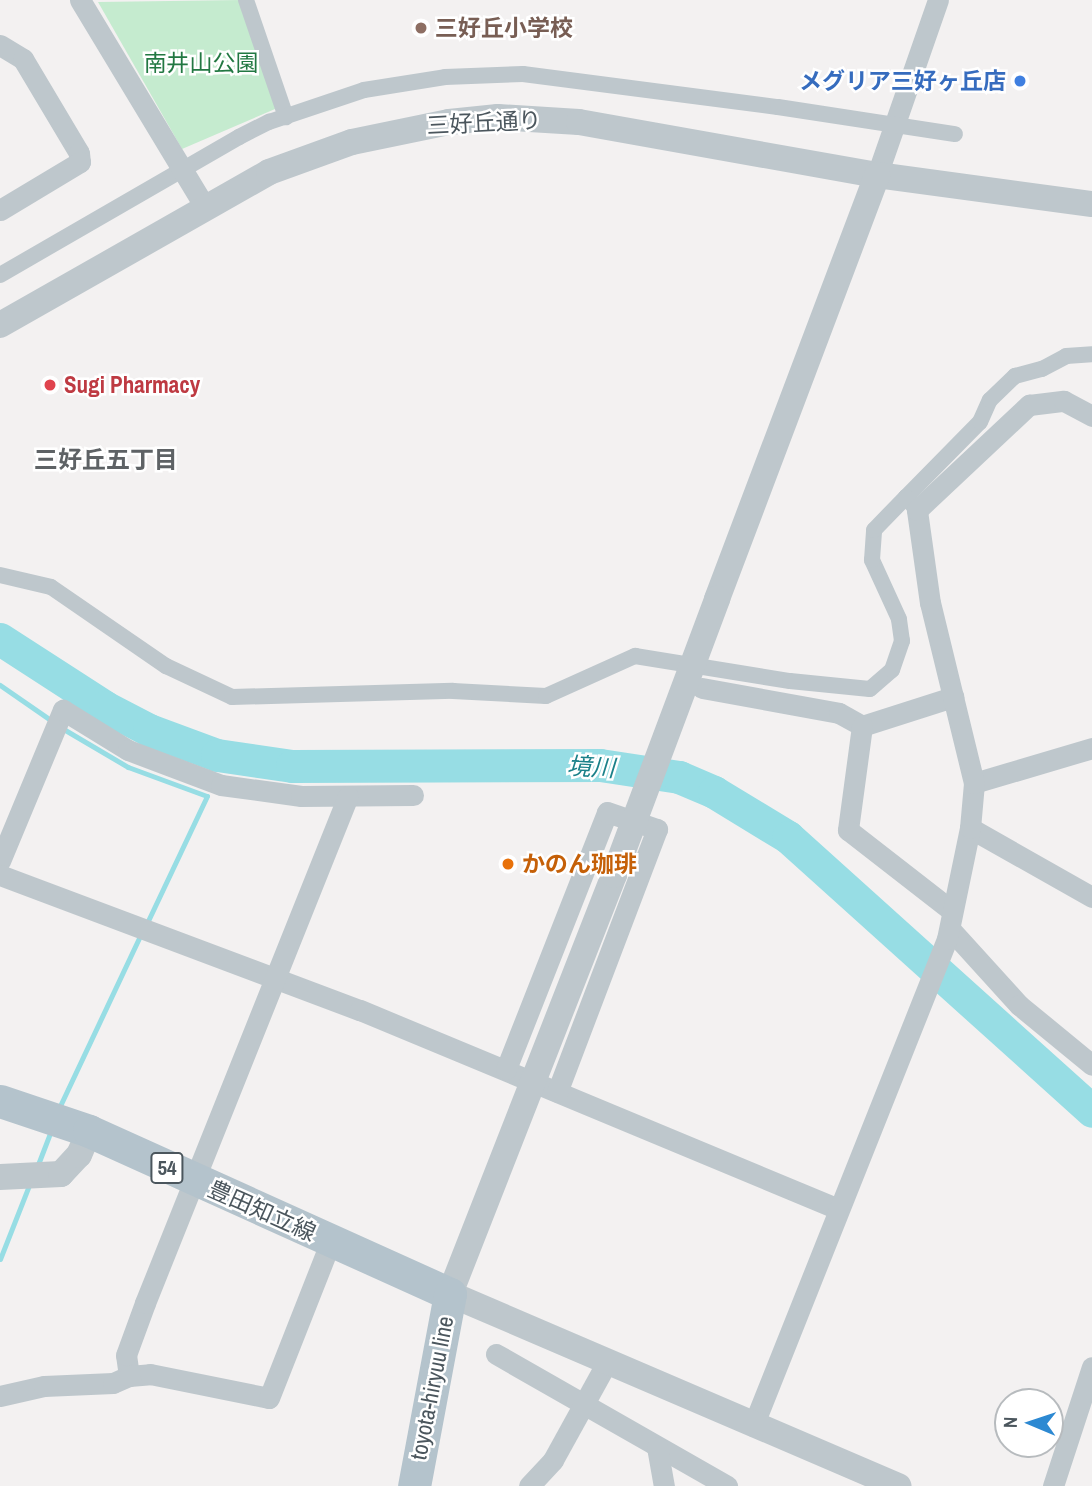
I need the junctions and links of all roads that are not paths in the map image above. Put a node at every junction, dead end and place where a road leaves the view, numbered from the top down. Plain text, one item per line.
1 (80, 0) edge
2 (246, 0) edge
3 (938, 0) edge
4 (0, 45) edge
5 (286, 117) junction
6 (955, 134) dead end
7 (877, 175) junction
8 (1092, 204) edge
9 (206, 209) junction
10 (0, 210) edge
11 (0, 275) edge
12 (0, 325) edge
13 (1092, 354) edge
14 (1092, 416) edge
15 (911, 504) junction
16 (0, 575) edge
17 (702, 688) dead end
18 (953, 696) junction
19 (862, 726) junction
20 (1092, 748) edge
21 (974, 783) junction
22 (413, 795) dead end
23 (348, 796) junction
24 (970, 828) junction
25 (0, 861) edge
26 (0, 875) edge
27 (1092, 897) edge
28 (950, 926) junction
29 (276, 981) junction
30 (1092, 1065) edge
31 (506, 1069) junction
32 (533, 1082) junction
33 (557, 1092) junction
34 (0, 1101) edge
35 (89, 1131) junction
36 (0, 1177) edge
37 (195, 1182) junction
38 (838, 1209) junction
39 (331, 1241) junction
40 (450, 1294) junction
41 (496, 1354) dead end
42 (606, 1364) junction
43 (1092, 1367) edge
44 (129, 1376) junction
45 (0, 1396) edge
46 (584, 1402) junction
47 (753, 1426) junction
48 (657, 1447) junction
49 (414, 1486) edge
50 (529, 1486) edge
51 (664, 1486) edge
52 (727, 1486) edge
53 (900, 1486) edge
54 (1053, 1486) edge

1 - 9 street
2 - 5 street
3 - 7 street
4 - 10 street
5 - 6 street, bridge
5 - 11 street
7 - 8 street, 三好丘通り
7 - 9 street, 三好丘通り
7 - 32 street, bridge
9 - 12 street, 三好丘通り
13 - 15 street
14 - 15 street
15 - 16 street
15 - 18 street
17 - 19 street
18 - 19 street
18 - 21 street
19 - 28 street
20 - 21 street
21 - 24 street
22 - 23 street
23 - 25 street
23 - 29 street
24 - 27 street
24 - 28 street
26 - 29 street
28 - 30 street
28 - 38 street
29 - 31 street
29 - 37 street
31 - 32 street
31 - 33 street
32 - 33 street
32 - 40 street
33 - 38 street
34 - 35 main road, 豊田知立線 / 54
35 - 36 street
35 - 37 main road, 豊田知立線 / 54
37 - 39 main road, 豊田知立線 / 54
37 - 44 street
38 - 47 street
39 - 40 main road, toyota-hiryuu line / 54
39 - 44 street
40 - 42 street
40 - 49 main road, toyota-hiryuu line
41 - 46 street
42 - 46 street
42 - 47 street
43 - 54 street
44 - 45 street
46 - 48 street
46 - 50 street
47 - 53 street
48 - 51 street
48 - 52 street

